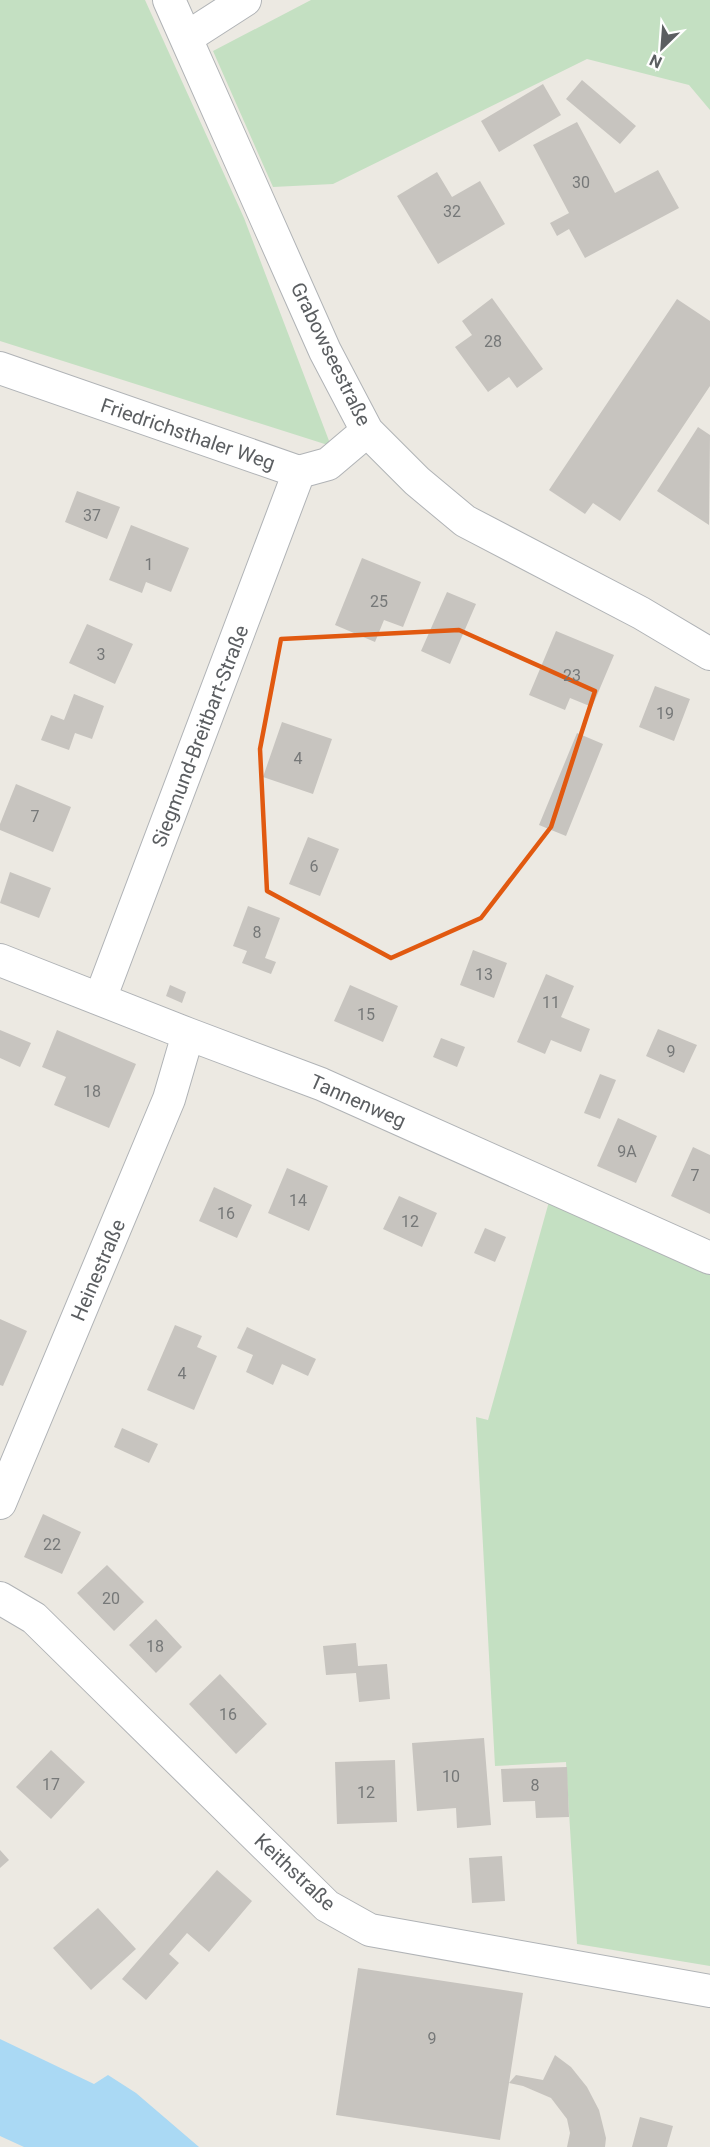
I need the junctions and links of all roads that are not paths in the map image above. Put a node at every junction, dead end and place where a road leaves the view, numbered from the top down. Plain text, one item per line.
1 (169, 0) edge
2 (246, 0) edge
3 (186, 38) junction
4 (0, 368) edge
5 (367, 430) junction
6 (299, 472) junction
7 (710, 654) edge
8 (0, 960) edge
9 (100, 999) junction
10 (188, 1034) junction
11 (710, 1258) edge
12 (0, 1503) edge
13 (0, 1598) edge
14 (710, 1991) edge

1 - 3 street, Grabowseestraße
2 - 3 street
3 - 5 street, Grabowseestraße
4 - 6 street, Friedrichsthaler Weg
5 - 6 street, Friedrichsthaler Weg
5 - 7 street, Grabowseestraße
6 - 9 street, Siegmund-Breitbart-Straße
8 - 9 street, Tannenweg
9 - 10 street, Tannenweg
10 - 11 street, Tannenweg
10 - 12 street, Heinestraße
13 - 14 street, Keithstraße

